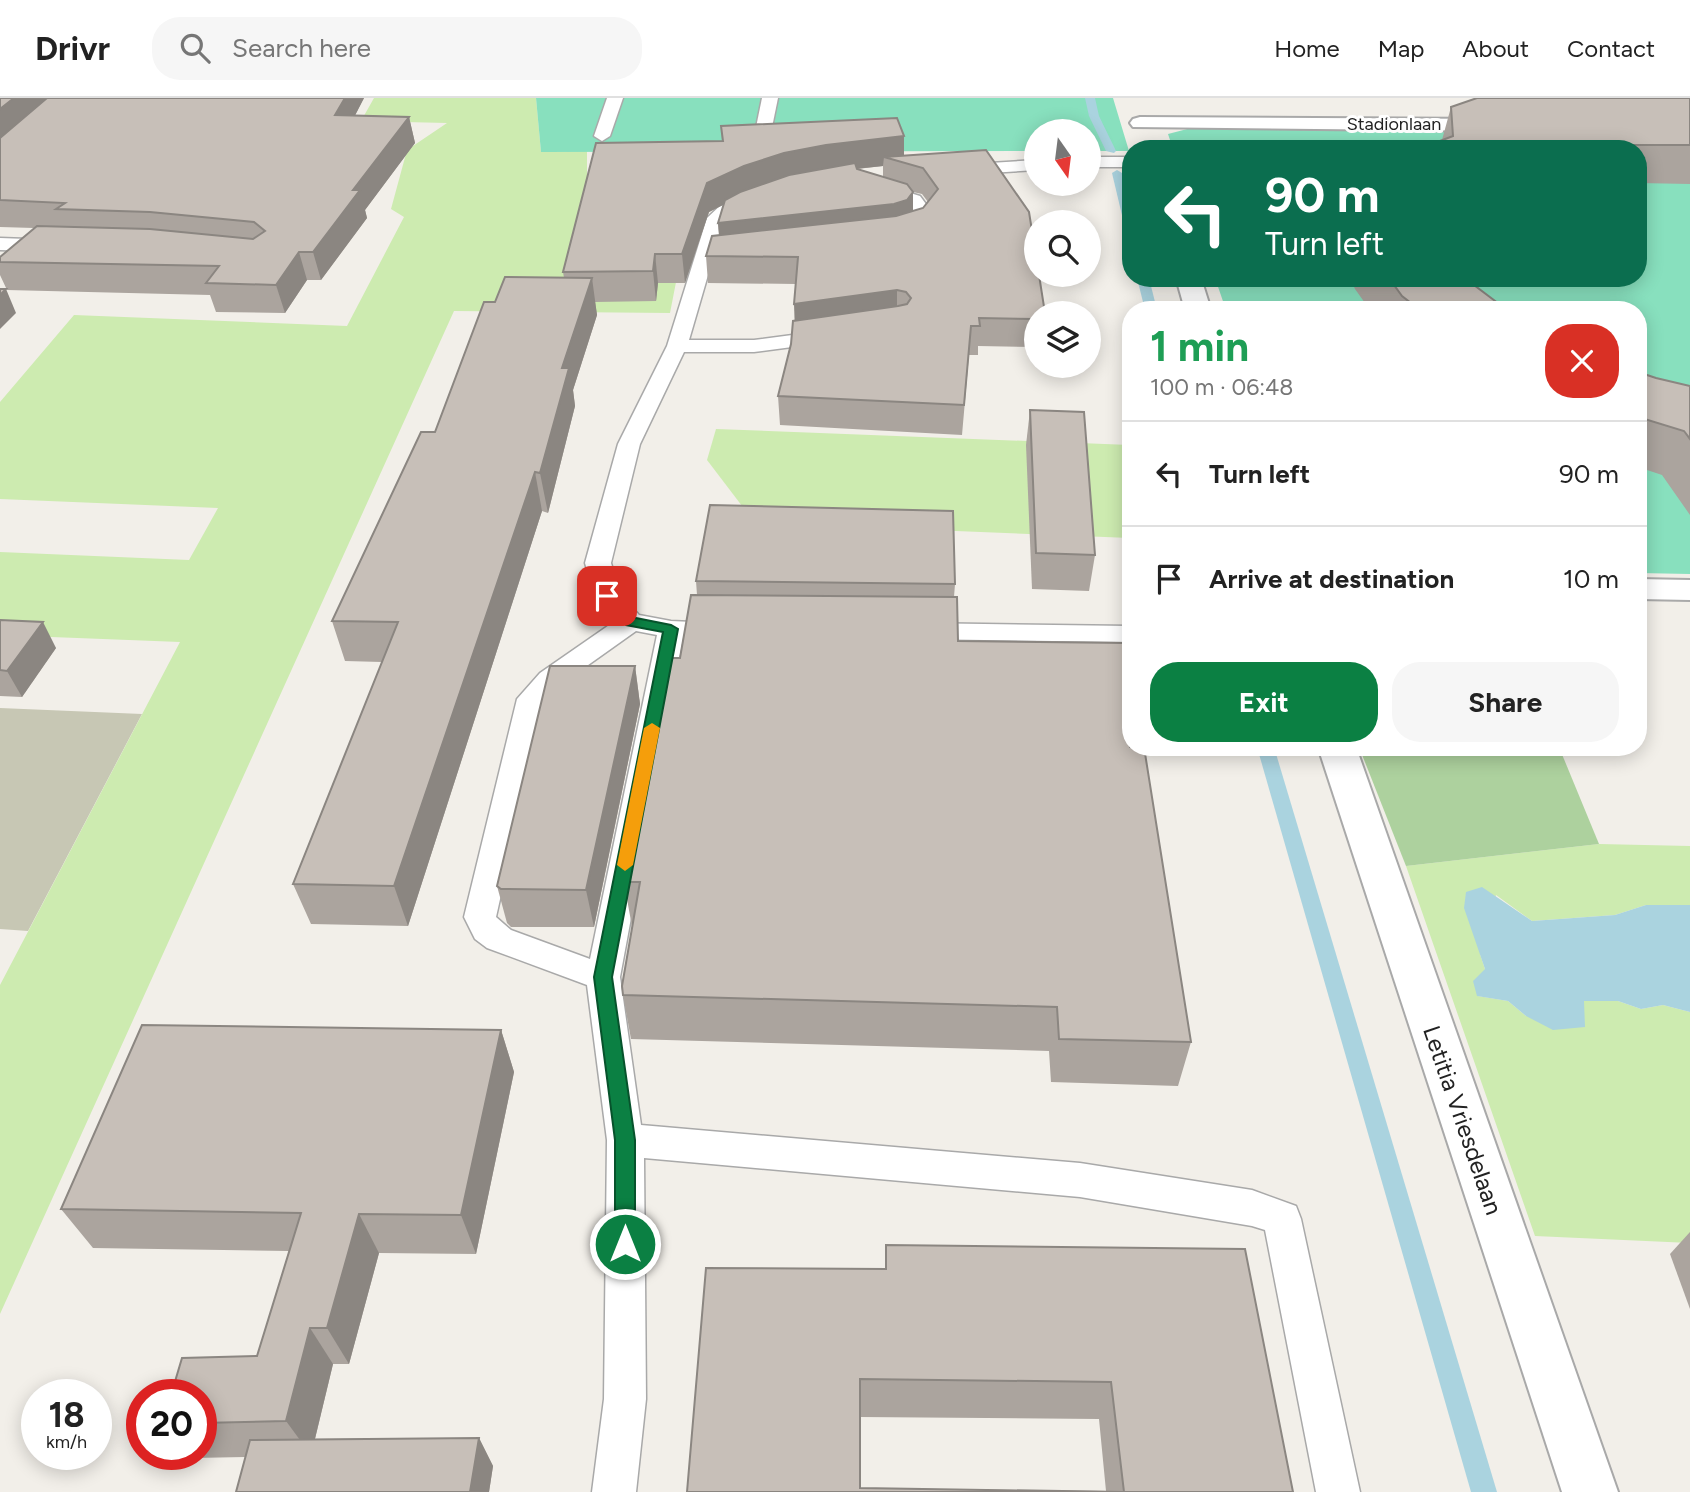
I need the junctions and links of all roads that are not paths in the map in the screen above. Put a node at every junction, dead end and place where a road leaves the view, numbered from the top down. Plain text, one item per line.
1 (614, 98) edge
2 (770, 98) edge
3 (1131, 98) edge
4 (1140, 122) junction
5 (1525, 125) edge
6 (602, 136) dead end
7 (762, 136) edge
8 (1145, 140) edge
9 (1101, 162) edge
10 (1122, 162) edge
11 (1024, 166) edge
12 (940, 171) edge
13 (902, 174) edge
14 (775, 192) edge
15 (881, 236) edge
16 (0, 244) edge
17 (80, 246) edge
18 (844, 334) edge
19 (677, 346) junction
20 (1647, 589) edge
21 (1690, 590) edge
22 (631, 622) junction
23 (671, 629) junction
24 (755, 630) edge
25 (880, 631) edge
26 (1122, 634) edge
27 (1340, 756) edge
28 (603, 977) junction
29 (625, 1140) junction
30 (614, 1492) edge
31 (1338, 1492) edge
32 (1590, 1492) edge

1 - 6 lane
2 - 7 lane
3 - 4 street
4 - 5 street, Stadionlaan
4 - 8 street
9 - 10 lane
11 - 12 lane
13 - 15 lane
14 - 19 lane
16 - 17 lane
18 - 19 lane
19 - 22 lane
20 - 21 street
22 - 23 lane
22 - 28 lane
23 - 24 lane
23 - 28 lane
25 - 26 lane
27 - 32 street, Letitia Vriesdelaan
28 - 29 lane
29 - 30 lane
29 - 31 lane

